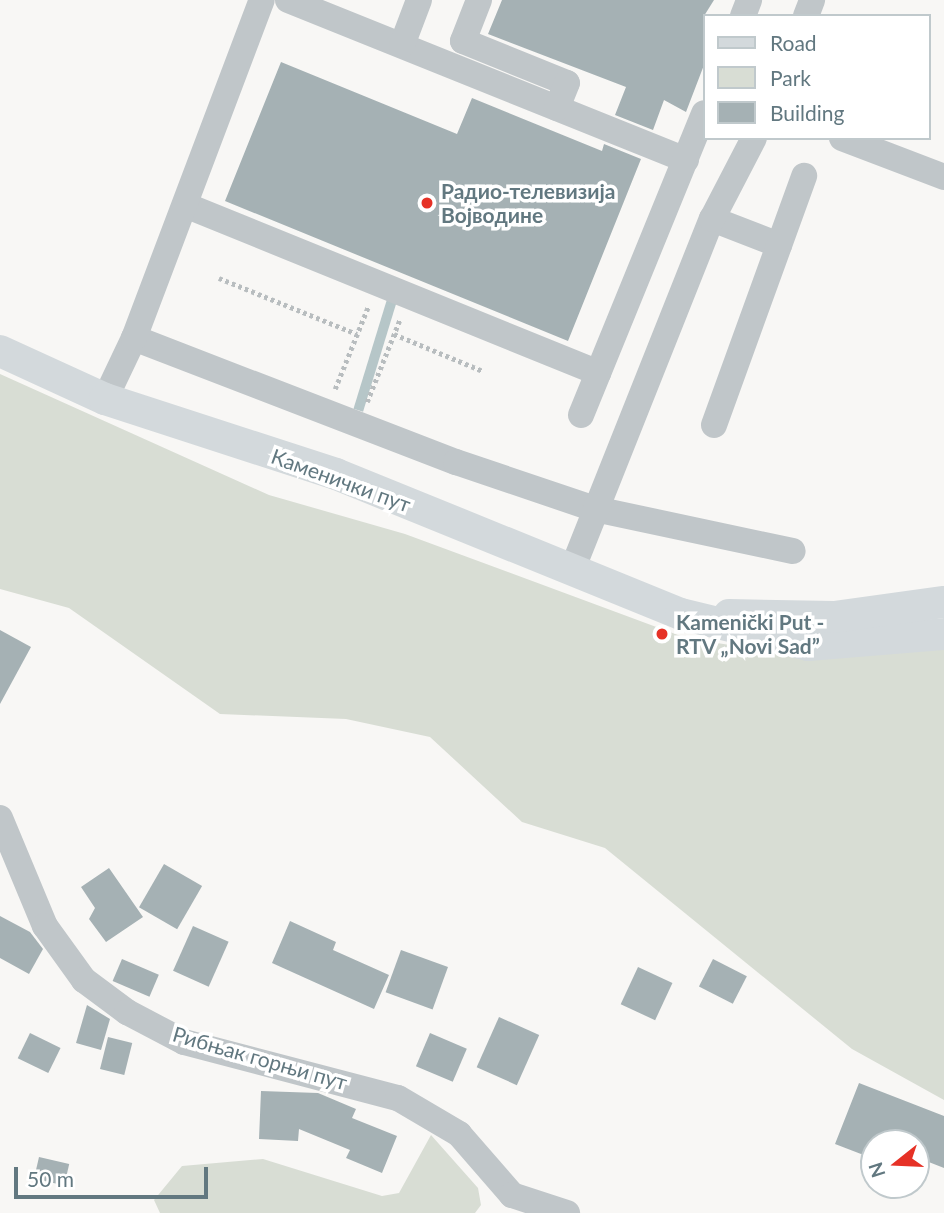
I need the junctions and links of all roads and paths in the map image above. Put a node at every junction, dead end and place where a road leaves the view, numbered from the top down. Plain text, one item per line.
1 (262, 0) edge
2 (288, 0) edge
3 (419, 0) edge
4 (479, 0) edge
5 (402, 45) junction
6 (557, 108) junction
7 (702, 118) edge
8 (753, 140) edge
9 (847, 140) edge
10 (686, 160) junction
11 (804, 176) dead end
12 (944, 177) edge
13 (185, 205) junction
14 (712, 219) junction
15 (779, 245) junction
16 (219, 278) dead end
17 (370, 302) dead end
18 (402, 314) dead end
19 (357, 334) junction
20 (394, 334) junction
21 (134, 338) junction
22 (0, 351) edge
23 (483, 371) dead end
24 (598, 373) junction
25 (333, 393) dead end
26 (105, 399) junction
27 (365, 406) dead end
28 (581, 415) dead end
29 (714, 425) dead end
30 (595, 509) junction
31 (793, 551) dead end
32 (572, 570) junction
33 (944, 602) edge
34 (681, 614) junction
35 (944, 634) edge
36 (0, 818) edge
37 (504, 1204) edge
38 (567, 1213) edge

1 - 13 street
2 - 5 street
3 - 5 street
4 - 6 street
5 - 6 street
6 - 10 street
7 - 10 street
8 - 14 street
9 - 12 street
10 - 24 street
11 - 15 street
13 - 21 street
13 - 24 street
14 - 15 street
14 - 30 street
15 - 29 street
16 - 19 path
17 - 19 path
18 - 20 path
19 - 25 path
20 - 23 path
20 - 27 path
21 - 26 street
21 - 30 street
22 - 26 main road, Каменички пут
24 - 28 street
26 - 32 main road, Каменички пут
30 - 31 street
30 - 32 street
32 - 34 main road, Каменички пут
33 - 34 main road, Каменички пут
34 - 35 main road, Каменички пут
36 - 37 street, Рибњак горњи пут
37 - 38 street, Рибњак горњи пут

